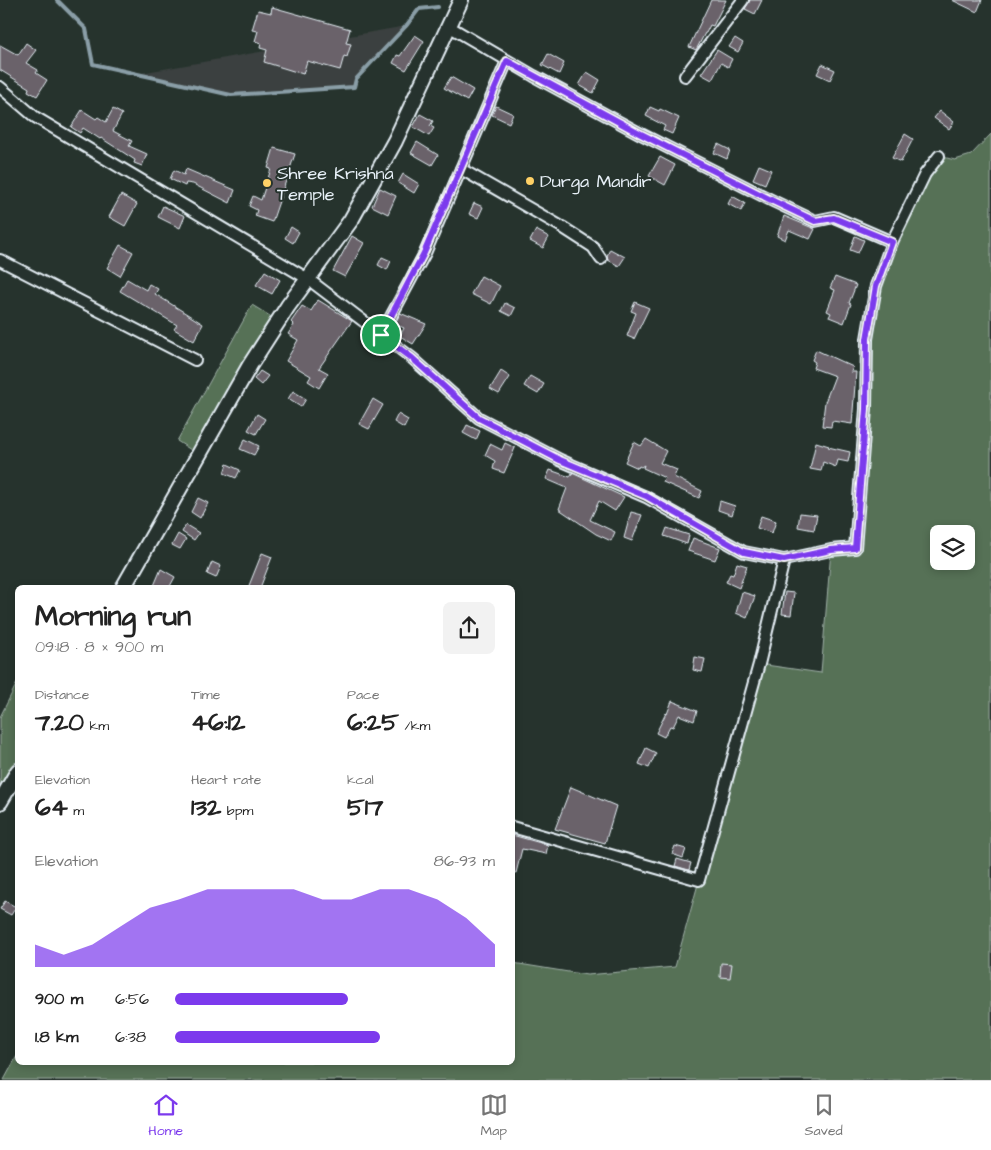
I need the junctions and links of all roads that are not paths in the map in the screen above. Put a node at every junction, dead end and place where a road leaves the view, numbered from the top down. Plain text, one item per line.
1 (461, 0) edge
2 (743, 0) edge
3 (450, 27) junction
4 (507, 61) junction
5 (685, 76) dead end
6 (0, 87) edge
7 (939, 156) dead end
8 (461, 170) junction
9 (892, 242) junction
10 (601, 259) dead end
11 (0, 260) edge
12 (308, 279) junction
13 (381, 335) junction
14 (195, 360) dead end
15 (784, 560) junction
16 (125, 585) edge
17 (15, 776) edge
18 (0, 802) edge
19 (515, 827) edge

1 - 3 main road
2 - 5 street
3 - 4 street
3 - 12 main road
4 - 8 street
4 - 9 street
6 - 12 street
7 - 9 street
8 - 10 street
8 - 13 street
9 - 15 street
11 - 14 street
12 - 13 street
12 - 16 main road
13 - 15 street
15 - 19 street
17 - 18 main road

